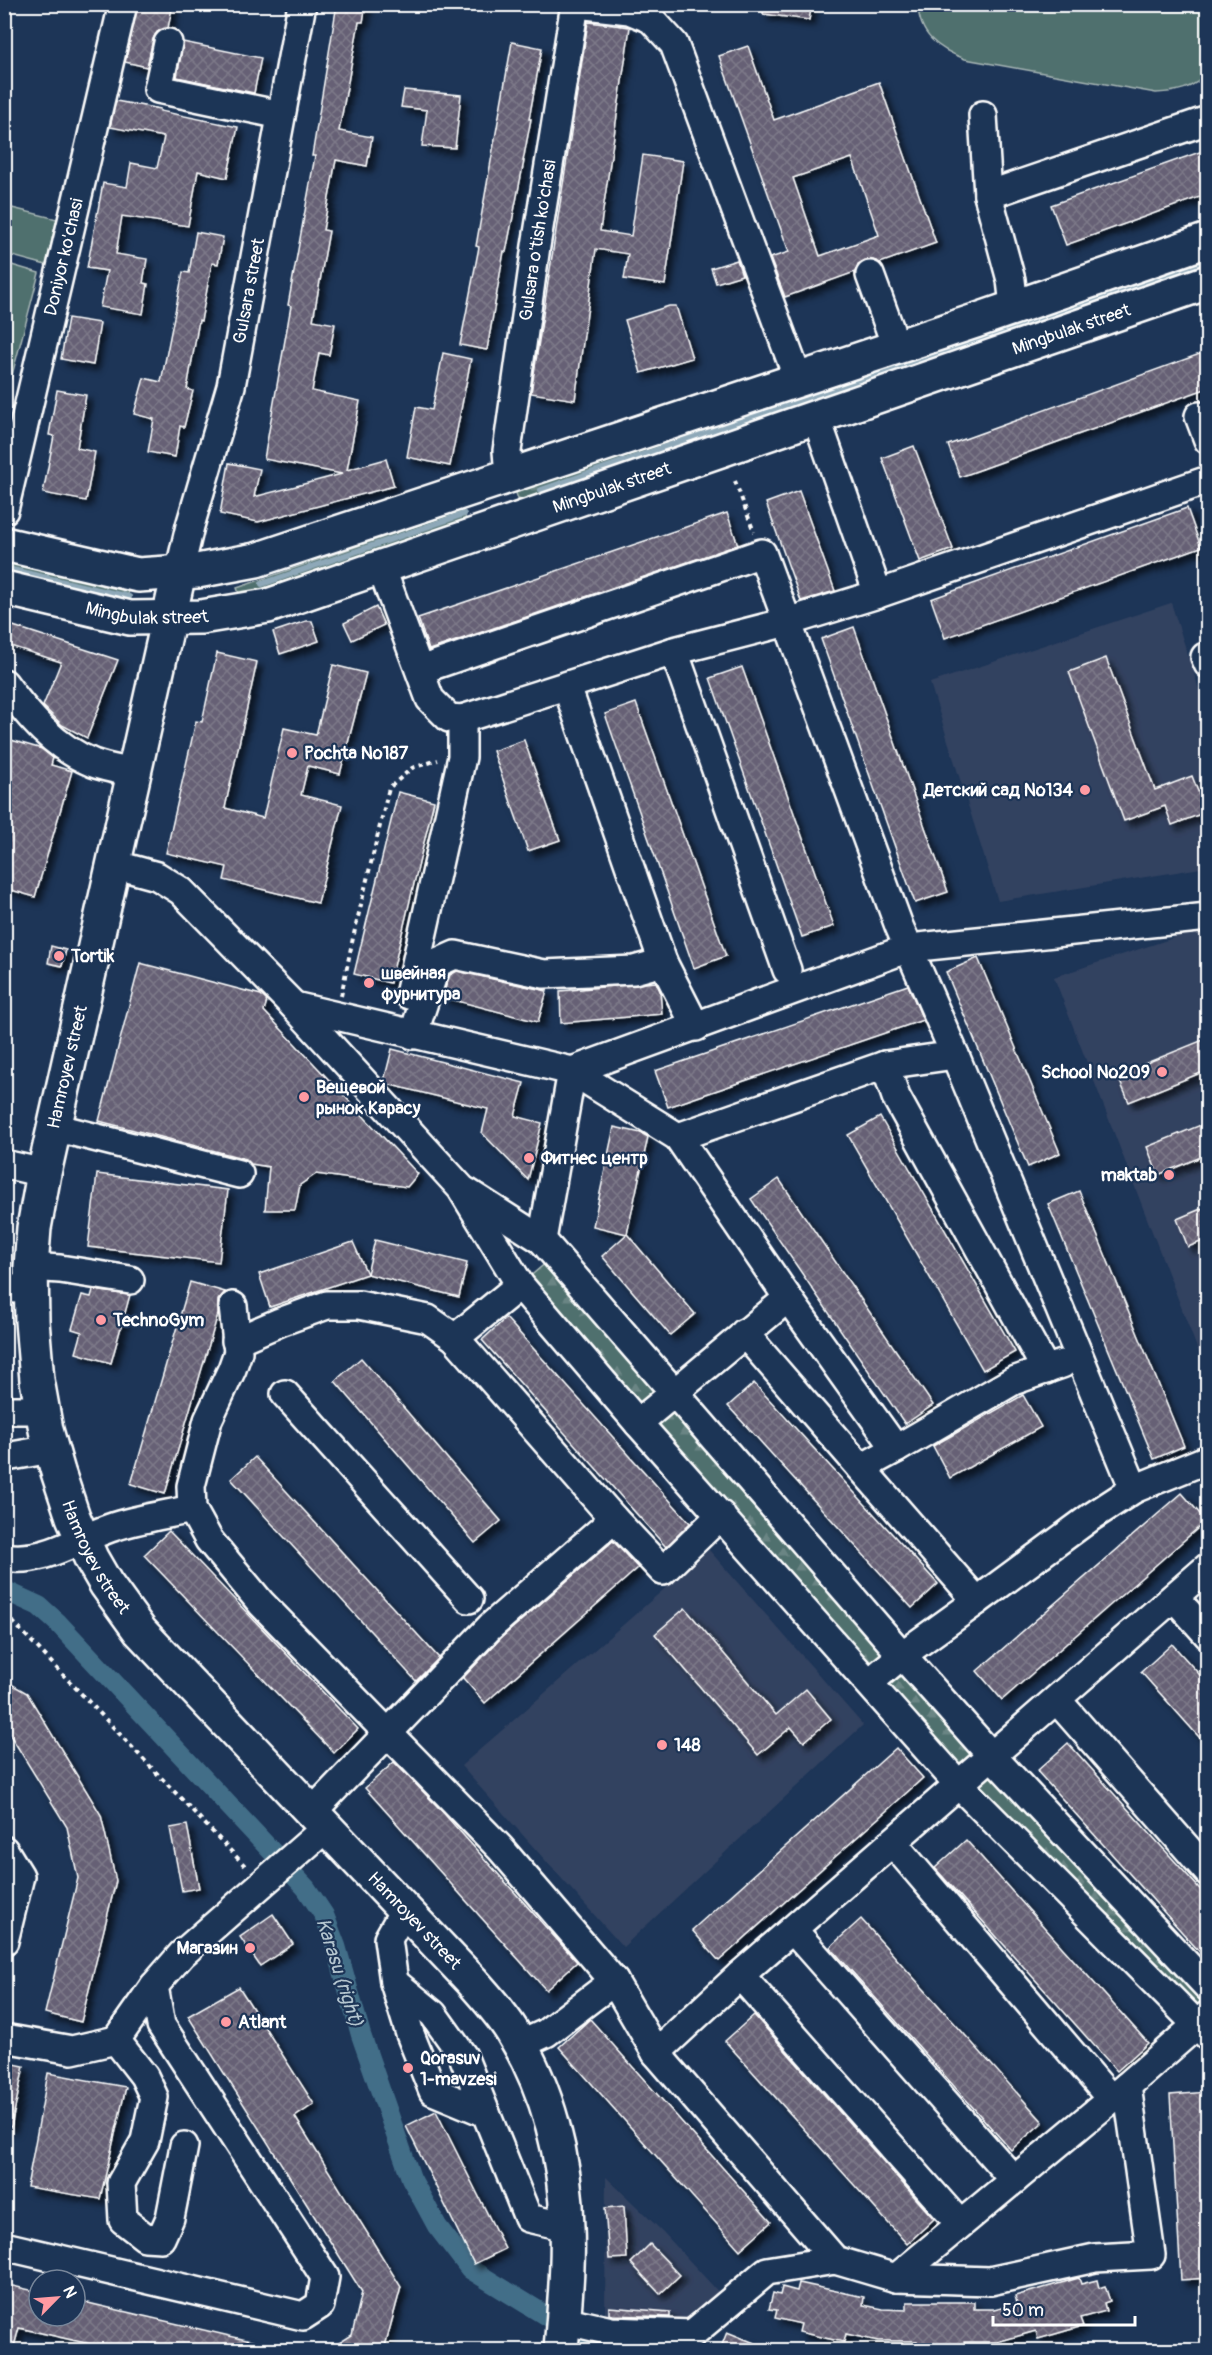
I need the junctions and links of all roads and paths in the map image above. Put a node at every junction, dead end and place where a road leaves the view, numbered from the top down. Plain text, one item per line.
1 (123, 4) edge
2 (302, 4) edge
3 (576, 4) edge
4 (168, 43) dead end
5 (282, 115) junction
6 (983, 115) dead end
7 (1208, 120) edge
8 (988, 195) junction
9 (1208, 240) edge
10 (870, 274) dead end
11 (1208, 282) edge
12 (1014, 306) junction
13 (896, 346) junction
14 (798, 379) junction
15 (816, 417) junction
16 (520, 473) junction
17 (1208, 480) edge
18 (735, 481) dead end
19 (4, 510) edge
20 (544, 510) junction
21 (4, 544) edge
22 (762, 553) junction
23 (381, 567) junction
24 (179, 573) junction
25 (4, 588) edge
26 (878, 594) junction
27 (169, 619) junction
28 (787, 622) junction
29 (674, 651) junction
30 (1208, 656) edge
31 (1208, 664) edge
32 (420, 670) junction
33 (4, 683) edge
34 (567, 687) junction
35 (462, 719) junction
36 (462, 757) junction
37 (134, 773) junction
38 (113, 864) junction
39 (1208, 918) edge
40 (909, 948) junction
41 (663, 962) junction
42 (787, 970) dead end
43 (408, 995) dead end
44 (294, 1006) junction
45 (337, 1018) junction
46 (696, 1027) junction
47 (412, 1035) junction
48 (955, 1055) junction
49 (885, 1065) junction
50 (572, 1071) junction
51 (54, 1127) junction
52 (678, 1137) junction
53 (4, 1164) edge
54 (44, 1173) junction
55 (239, 1174) dead end
56 (461, 1188) junction
57 (542, 1240) junction
58 (130, 1280) dead end
59 (22, 1282) edge
60 (520, 1285) junction
61 (788, 1298) junction
62 (233, 1306) dead end
63 (744, 1334) junction
64 (455, 1338) junction
65 (237, 1341) junction
66 (1080, 1358) junction
67 (1046, 1370) junction
68 (675, 1393) junction
69 (285, 1394) dead end
70 (4, 1410) edge
71 (42, 1410) junction
72 (638, 1423) junction
73 (51, 1449) junction
74 (896, 1449) junction
75 (4, 1454) edge
76 (1208, 1459) edge
77 (861, 1468) junction
78 (1134, 1489) junction
79 (192, 1509) junction
80 (721, 1515) junction
81 (614, 1519) junction
82 (81, 1539) junction
83 (4, 1557) edge
84 (1208, 1567) edge
85 (1174, 1597) junction
86 (470, 1599) dead end
87 (977, 1601) junction
88 (4, 1618) edge
89 (1208, 1635) edge
90 (902, 1655) junction
91 (870, 1682) junction
92 (1057, 1700) junction
93 (387, 1732) junction
94 (991, 1755) junction
95 (959, 1785) junction
96 (320, 1819) junction
97 (893, 1843) junction
98 (4, 1850) edge
99 (1208, 1872) edge
100 (267, 1879) junction
101 (405, 1910) junction
102 (793, 1930) junction
103 (4, 1941) edge
104 (740, 1975) junction
105 (614, 1981) junction
106 (394, 1982) junction
107 (154, 1986) junction
108 (1208, 1987) edge
109 (1204, 2025) edge
110 (4, 2038) edge
111 (116, 2040) junction
112 (520, 2045) junction
113 (656, 2053) junction
114 (1119, 2092) junction
115 (486, 2113) junction
116 (184, 2146) dead end
117 (1014, 2180) junction
118 (960, 2224) junction
119 (567, 2227) junction
120 (4, 2246) edge
121 (835, 2260) junction
122 (896, 2278) junction
123 (562, 2335) edge

1 - 19 street, Doniyor ko'chasi
2 - 5 street, Gulsara street
3 - 14 street
3 - 16 street, Gulsara o'tish ko'chasi
4 - 5 street
5 - 24 street, Gulsara street
6 - 8 street
7 - 8 street
8 - 12 street
9 - 12 main road, Mingbulak street
10 - 13 street
11 - 15 main road, Mingbulak street
12 - 13 main road, Mingbulak street
13 - 14 main road, Mingbulak street
14 - 16 main road, Mingbulak street
15 - 20 main road, Mingbulak street
15 - 26 street
16 - 20 main road
16 - 24 main road, Mingbulak street
17 - 26 street
18 - 22 path
20 - 23 main road, Mingbulak street
21 - 24 main road, Mingbulak street
22 - 28 street
22 - 32 street
23 - 27 main road, Mingbulak street
23 - 32 street
24 - 27 main road, Hamroyev street
25 - 27 main road, Mingbulak street
26 - 28 street
27 - 37 main road, Hamroyev street
28 - 29 street
28 - 40 street
29 - 34 street
29 - 42 street
30 - 31 street
32 - 35 street
33 - 37 street
34 - 35 street
34 - 41 street
35 - 36 street
36 - 43 street
36 - 45 path
37 - 38 main road, Hamroyev street
38 - 44 street
38 - 51 main road, Hamroyev street
39 - 40 street
40 - 46 street
40 - 48 street
41 - 46 street
41 - 47 street
44 - 45 street
44 - 56 street
45 - 47 street
46 - 50 street
47 - 50 street
48 - 49 street
48 - 66 street
49 - 52 street
49 - 67 street
50 - 52 street
50 - 57 street
51 - 54 main road, Hamroyev street
51 - 55 street
52 - 61 street
53 - 54 street
54 - 59 main road, Hamroyev street
56 - 57 street
56 - 60 street
57 - 68 street
58 - 59 street
59 - 71 main road, Hamroyev street
60 - 64 street
60 - 72 street
61 - 63 street
61 - 74 street
62 - 65 street
63 - 68 street
63 - 77 street
64 - 65 street
64 - 81 street
65 - 79 street
66 - 67 street
66 - 78 street
67 - 74 street
68 - 72 street
68 - 90 street
69 - 86 street
70 - 71 street
71 - 73 main road, Hamroyev street
72 - 80 street
73 - 75 street
73 - 82 main road, Hamroyev street
74 - 77 street
76 - 78 street
77 - 87 street
78 - 87 street
79 - 82 street
79 - 93 street
80 - 81 street
80 - 91 street
81 - 93 street
82 - 83 street
82 - 96 main road, Hamroyev street
84 - 85 street
85 - 89 street
85 - 92 street
87 - 90 street
88 - 100 path
90 - 91 street
90 - 94 street
91 - 95 street
92 - 94 street
92 - 99 street
93 - 96 street
93 - 105 street
94 - 95 street
94 - 108 street
95 - 97 street
95 - 109 street
96 - 100 street
96 - 101 main road, Hamroyev street
97 - 102 street
97 - 114 street
98 - 103 street
100 - 107 street
101 - 106 street
101 - 112 main road, Hamroyev street
102 - 104 street
102 - 117 street
104 - 113 street
104 - 118 street
105 - 112 street
105 - 113 street
106 - 115 street
106 - 115 street
107 - 111 street
107 - 120 street
109 - 114 street
110 - 111 street
111 - 116 street
112 - 119 main road, Hamroyev street
113 - 121 street
114 - 117 street
114 - 122 street
115 - 119 street
117 - 118 street
118 - 122 street
119 - 123 main road, Hamroyev street
121 - 122 street
121 - 123 street

